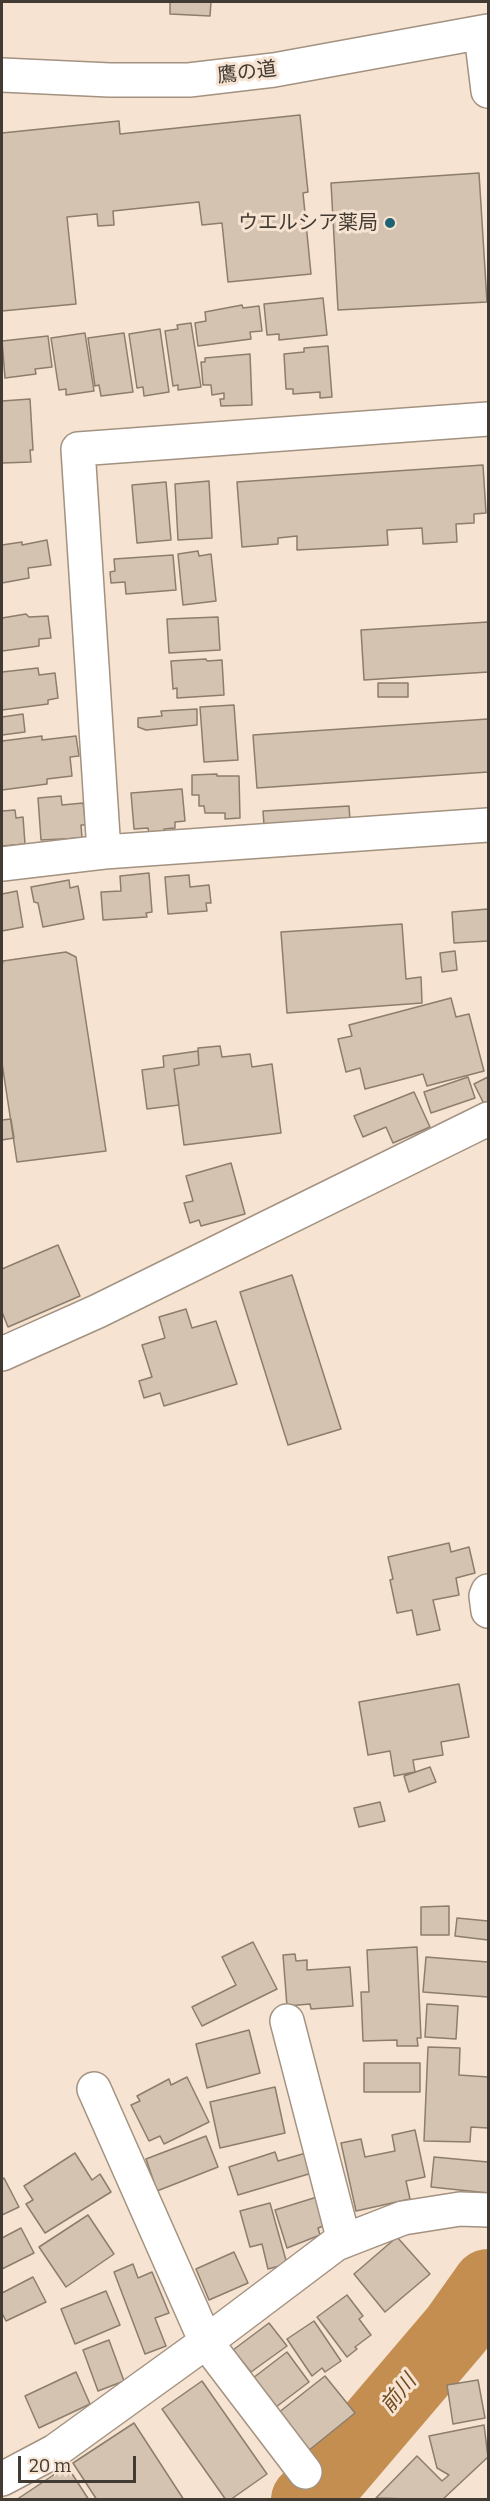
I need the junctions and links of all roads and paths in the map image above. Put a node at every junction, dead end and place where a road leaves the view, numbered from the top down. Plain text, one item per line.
1 (485, 32) edge
2 (2, 75) edge
3 (489, 91) edge
4 (489, 419) edge
5 (489, 825) edge
6 (104, 852) junction
7 (2, 864) edge
8 (489, 1119) edge
9 (2, 1354) edge
10 (489, 1591) edge
11 (489, 1611) edge
12 (287, 2021) dead end
13 (94, 2089) dead end
14 (489, 2210) edge
15 (344, 2241) junction
16 (206, 2342) junction
17 (305, 2472) dead end
18 (2, 2479) edge

1 - 2 street, 鷹の道
1 - 3 street
4 - 6 street
5 - 6 street
6 - 7 street
8 - 9 street
10 - 11 street
12 - 15 street
13 - 16 street
14 - 15 street
15 - 16 street
16 - 17 street
16 - 18 street

